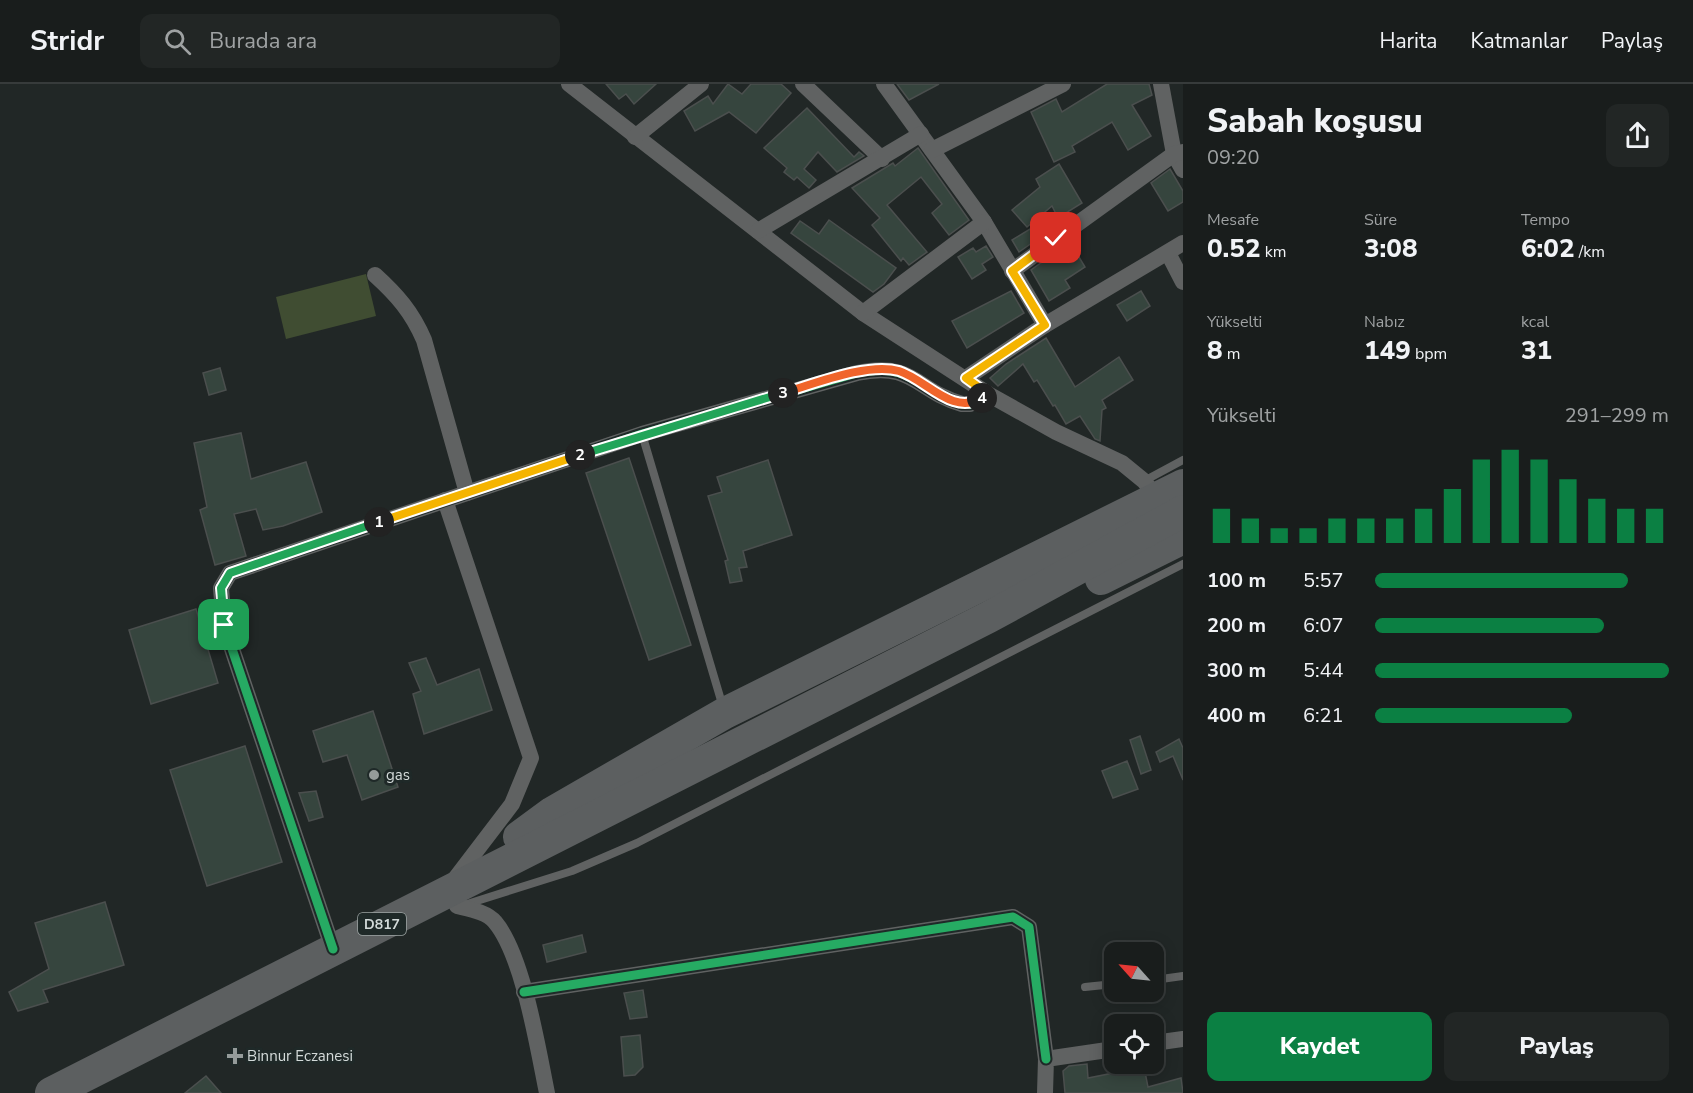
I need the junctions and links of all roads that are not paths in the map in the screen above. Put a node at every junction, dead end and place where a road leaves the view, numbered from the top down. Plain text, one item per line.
1 (569, 84) edge
2 (701, 84) edge
3 (803, 84) edge
4 (884, 84) edge
5 (1063, 84) edge
6 (1161, 84) edge
7 (921, 134) junction
8 (635, 137) junction
9 (932, 150) junction
10 (1178, 153) edge
11 (882, 159) junction
12 (1183, 170) edge
13 (984, 222) junction
14 (758, 231) junction
15 (1183, 243) edge
16 (1168, 253) junction
17 (1012, 271) junction
18 (375, 275) dead end
19 (1183, 282) edge
20 (863, 313) junction
21 (1045, 325) junction
22 (966, 378) junction
23 (988, 394) junction
24 (642, 434) junction
25 (1183, 460) edge
26 (467, 493) junction
27 (1167, 494) edge
28 (445, 500) junction
29 (1183, 538) edge
30 (1183, 564) edge
31 (725, 713) junction
32 (717, 764) junction
33 (451, 899) junction
34 (333, 949) junction
35 (1183, 976) edge
36 (1164, 979) edge
37 (1104, 985) edge
38 (1085, 987) dead end
39 (524, 992) junction
40 (1183, 1039) edge
41 (1164, 1042) edge
42 (1104, 1050) edge
43 (1046, 1059) junction
44 (51, 1093) edge
45 (93, 1093) edge
46 (547, 1093) edge
47 (1045, 1093) edge

1 - 8 street
2 - 8 street
3 - 11 street
4 - 7 street
5 - 9 street
6 - 10 street
7 - 9 street
7 - 11 street
8 - 14 street
9 - 13 street
10 - 12 street
10 - 17 street
11 - 14 street
13 - 17 street
13 - 20 street
14 - 20 street
15 - 16 street
16 - 19 street
16 - 21 street
17 - 21 street
18 - 26 street
20 - 22 street
21 - 22 street
22 - 23 street
23 - 24 street
23 - 27 street
24 - 26 street
24 - 31 lane
25 - 27 lane
26 - 28 street
27 - 31 highway
27 - 32 highway
28 - 33 street
28 - 34 street
29 - 32 highway
30 - 33 lane
31 - 33 highway
32 - 33 highway, D817
33 - 34 highway, D817
33 - 39 street
33 - 45 highway, D817
34 - 44 highway, D817
35 - 36 lane
37 - 38 lane
39 - 43 street
39 - 46 street
40 - 41 street
42 - 43 street
43 - 47 street

